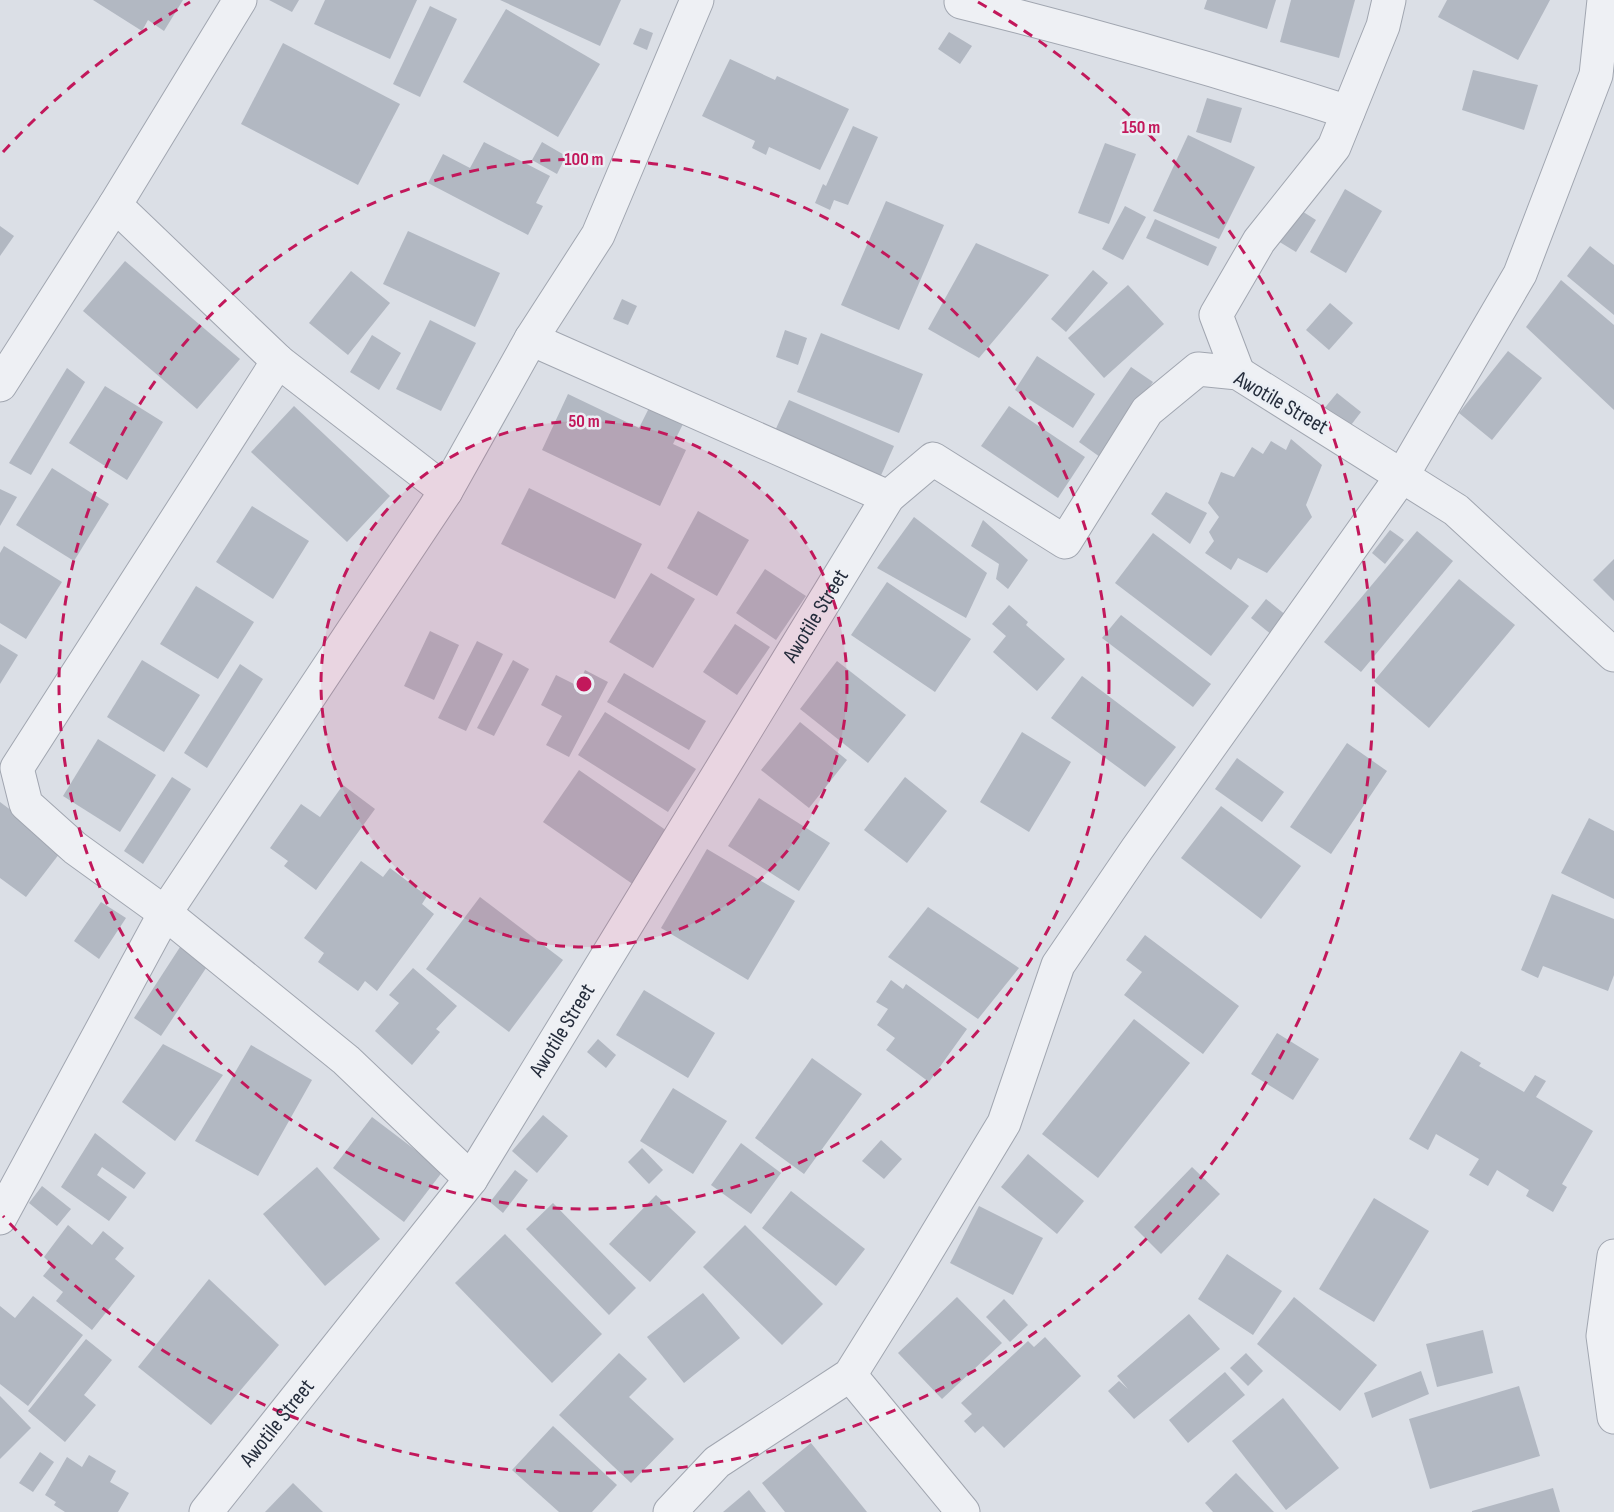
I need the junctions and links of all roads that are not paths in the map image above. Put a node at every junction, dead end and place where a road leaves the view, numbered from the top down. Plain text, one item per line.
1 (240, 0) edge
2 (697, 0) edge
3 (1389, 0) edge
4 (1604, 0) edge
5 (961, 2) dead end
6 (1348, 112) junction
7 (115, 205) junction
8 (531, 339) junction
9 (278, 361) junction
10 (1238, 373) junction
11 (0, 385) edge
12 (1402, 476) junction
13 (446, 491) junction
14 (888, 497) junction
15 (1614, 655) edge
16 (165, 913) junction
17 (471, 1179) junction
18 (0, 1218) edge
19 (1614, 1256) edge
20 (850, 1375) junction
21 (1614, 1417) edge
22 (206, 1512) edge
23 (669, 1512) edge
24 (963, 1512) edge

1 - 7 street
2 - 8 street
3 - 6 street
4 - 12 street
5 - 6 street
6 - 10 street
7 - 9 street
7 - 11 street
8 - 13 street
8 - 14 street
9 - 13 street
9 - 16 street
10 - 12 street, Awotile Street
10 - 14 street, Awotile Street
12 - 15 street, Awotile Street
12 - 20 street
13 - 16 street
14 - 17 street, Awotile Street
16 - 17 street
16 - 18 street
17 - 22 street, Awotile Street
19 - 21 street
20 - 23 street
20 - 24 street

